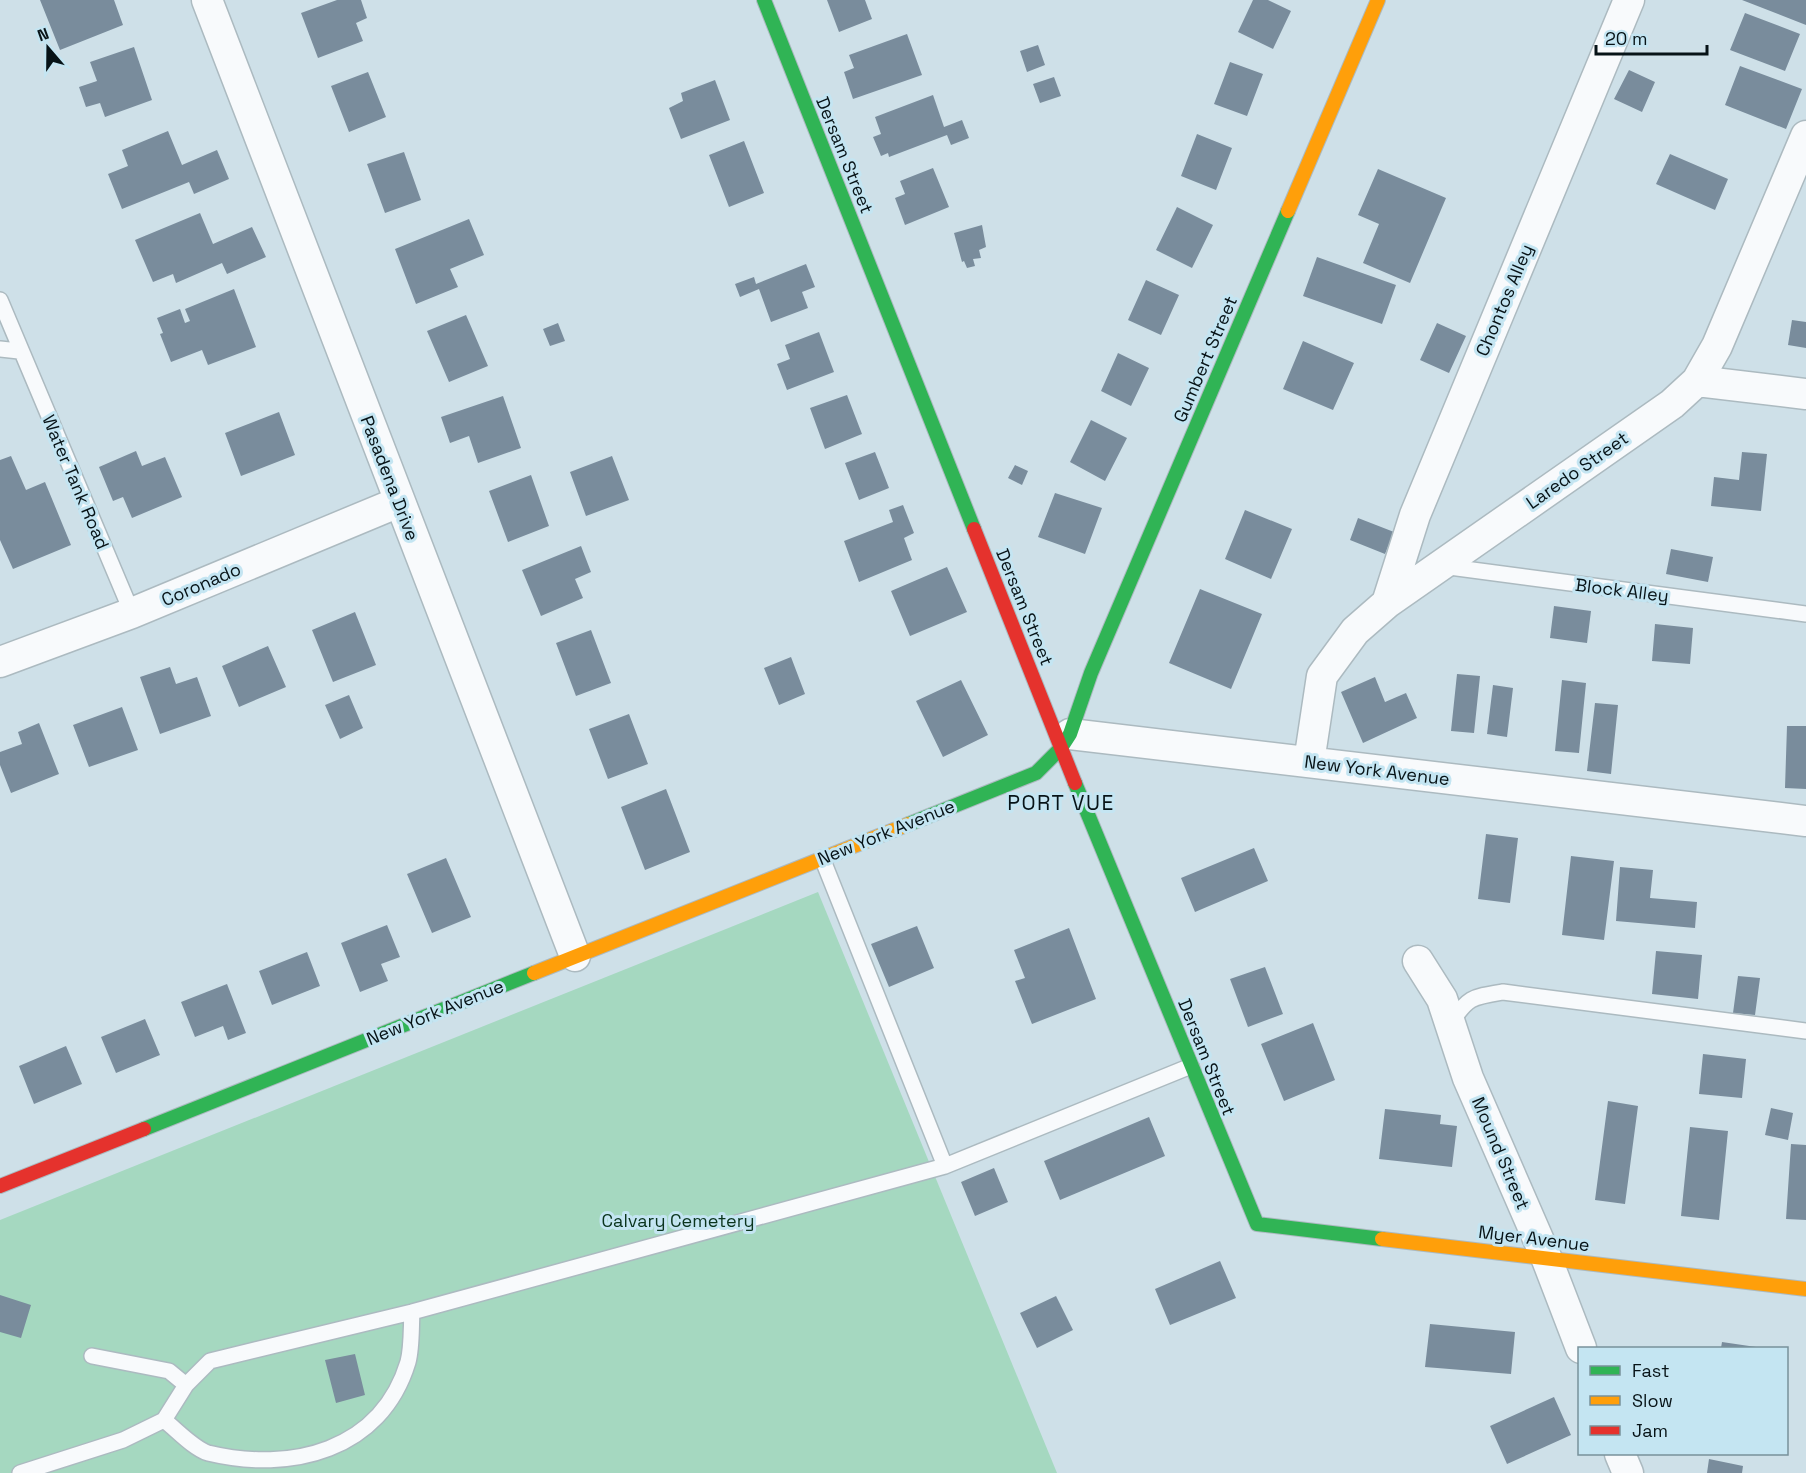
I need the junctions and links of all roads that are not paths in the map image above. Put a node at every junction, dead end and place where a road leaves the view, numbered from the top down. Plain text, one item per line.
1 (207, 0) edge
2 (764, 0) edge
3 (1378, 0) edge
4 (1629, 0) edge
5 (1806, 136) edge
6 (0, 300) edge
7 (0, 349) edge
8 (20, 351) junction
9 (1697, 381) junction
10 (1806, 394) edge
11 (399, 502) junction
12 (1439, 566) junction
13 (1387, 603) junction
14 (132, 613) junction
15 (1806, 614) edge
16 (0, 662) edge
17 (1066, 741) junction
18 (1309, 762) junction
19 (1806, 821) edge
20 (822, 858) junction
21 (575, 956) junction
22 (1418, 961) dead end
23 (1450, 1024) junction
24 (1806, 1031) edge
25 (1191, 1066) junction
26 (945, 1166) junction
27 (0, 1186) edge
28 (1257, 1224) joint
29 (1546, 1257) junction
30 (1806, 1289) edge
31 (412, 1312) junction
32 (1581, 1347) edge
33 (92, 1356) dead end
34 (186, 1384) junction
35 (164, 1420) junction
36 (1620, 1455) edge
37 (20, 1473) edge
38 (1628, 1473) edge

1 - 11 street, Pasadena Drive
2 - 17 street, Dersam Street
3 - 17 street, Gumbert Street
4 - 13 street, Chontos Alley
5 - 9 street, Laredo Street
6 - 8 lane, Water Tank Road
7 - 8 lane
8 - 14 lane, Water Tank Road
9 - 10 street
9 - 12 street, Laredo Street
11 - 14 street, Coronado
11 - 21 street, Pasadena Drive
12 - 13 street, Laredo Street
12 - 15 lane, Block Alley
13 - 18 street, Laredo Street
14 - 16 street, Coronado
17 - 18 street, New York Avenue
17 - 20 street, New York Avenue
17 - 25 street, Dersam Street
18 - 19 street, New York Avenue
20 - 21 street, New York Avenue
20 - 26 lane
21 - 27 street, New York Avenue
22 - 23 street, Mound Street
23 - 24 lane
23 - 29 street, Mound Street
25 - 26 lane
25 - 28 street, Dersam Street
26 - 31 lane
28 - 29 street, Myer Avenue
29 - 30 street, Myer Avenue
29 - 32 street, Mound Street
31 - 34 lane
31 - 35 lane
33 - 34 lane
34 - 35 lane
35 - 37 lane
36 - 38 street

